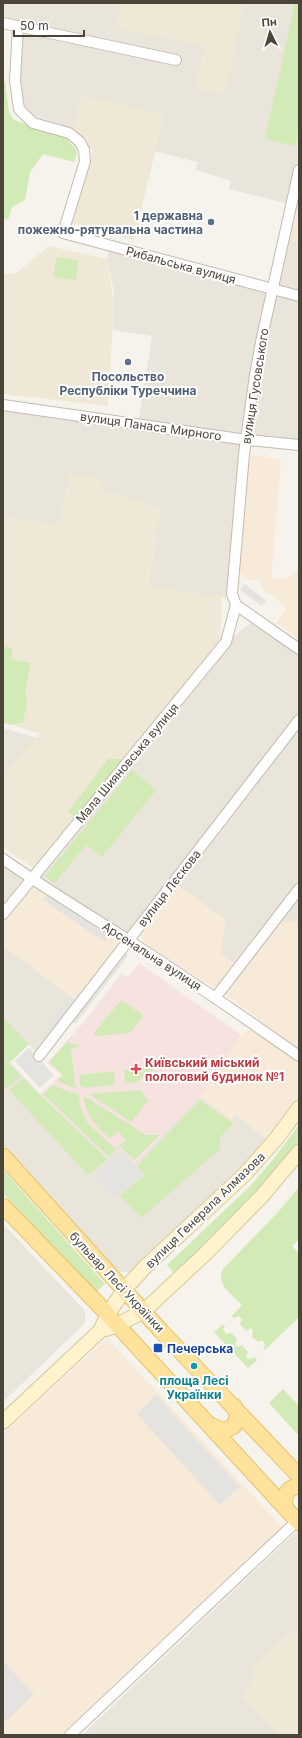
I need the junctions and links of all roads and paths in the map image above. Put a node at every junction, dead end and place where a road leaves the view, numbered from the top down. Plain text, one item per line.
1 (3, 23) edge
2 (18, 26) junction
3 (176, 60) dead end
4 (299, 170) edge
5 (273, 289) junction
6 (299, 296) edge
7 (3, 405) edge
8 (246, 440) junction
9 (299, 445) edge
10 (236, 605) junction
11 (299, 649) edge
12 (299, 720) edge
13 (3, 859) edge
14 (31, 879) junction
15 (299, 889) edge
16 (3, 914) edge
17 (128, 940) junction
18 (216, 998) junction
19 (38, 1056) dead end
20 (299, 1056) edge
21 (299, 1108) edge
22 (299, 1152) edge
23 (3, 1156) edge
24 (3, 1206) edge
25 (124, 1290) junction
26 (144, 1311) junction
27 (112, 1320) junction
28 (234, 1406) junction
29 (3, 1422) edge
30 (212, 1426) junction
31 (299, 1476) edge
32 (299, 1486) edge
33 (286, 1508) junction
34 (298, 1522) edge
35 (70, 1735) edge

1 - 2 street
2 - 3 street
2 - 5 street, Рибальська вулиця
4 - 5 street, вулиця Гусовського
5 - 6 street, Рибальська вулиця
5 - 8 street, вулиця Гусовського
7 - 8 street, вулиця Панаса Мирного
8 - 9 street, вулиця Панаса Мирного
8 - 10 street, вулиця Гусовського
10 - 11 street
10 - 14 street, Мала Шияновська вулиця
12 - 17 street, вулиця Лєскова
13 - 14 street, Арсенальна вулиця
14 - 16 street, Мала Шияновська вулиця
14 - 17 street, Арсенальна вулиця
15 - 18 street
17 - 18 street, Арсенальна вулиця
17 - 19 street, вулиця Лєскова
18 - 20 street, Арсенальна вулиця
21 - 25 main road, вулиця Генерала Алмазова
22 - 26 main road
23 - 25 main road, бульвар Лесі Українки
24 - 27 main road
25 - 26 main road, бульвар Лесі Українки
25 - 27 main road
26 - 27 main road
26 - 28 main road, бульвар Лесі Українки
27 - 29 main road
27 - 30 main road
28 - 30 main road
28 - 31 main road, бульвар Лесі Українки
30 - 33 main road
32 - 33 main road
33 - 34 main road
34 - 35 street

